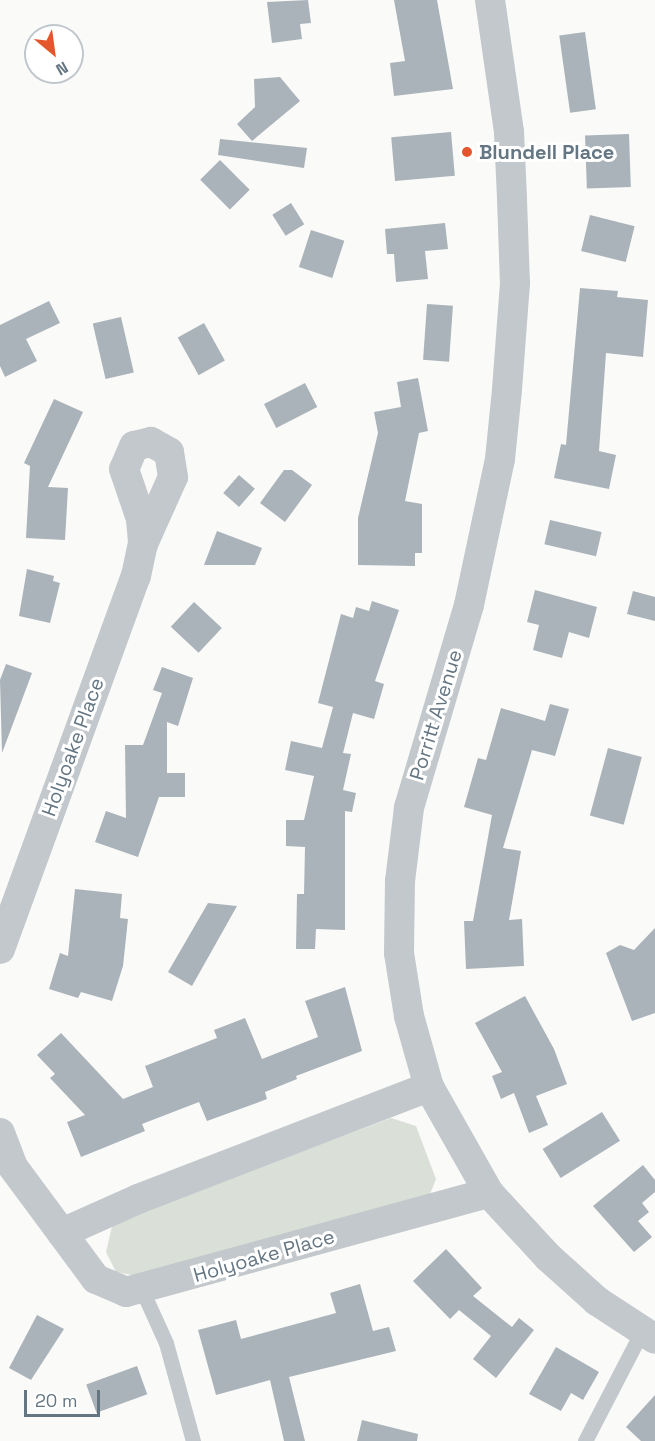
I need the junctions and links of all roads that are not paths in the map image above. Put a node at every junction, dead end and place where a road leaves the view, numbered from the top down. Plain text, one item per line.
1 (490, 0) edge
2 (143, 544) dead end
3 (0, 949) edge
4 (429, 1087) junction
5 (0, 1133) edge
6 (489, 1193) junction
7 (62, 1233) junction
8 (142, 1290) junction
9 (649, 1335) edge
10 (193, 1441) edge
11 (585, 1441) edge

1 - 4 street, Porritt Avenue
2 - 3 street, Holyoake Place
4 - 6 street, Porritt Avenue
4 - 7 street
5 - 7 street, Holyoake Place
6 - 8 street, Holyoake Place
6 - 9 street, Porritt Avenue
7 - 8 street, Holyoake Place
8 - 10 lane
9 - 11 lane

